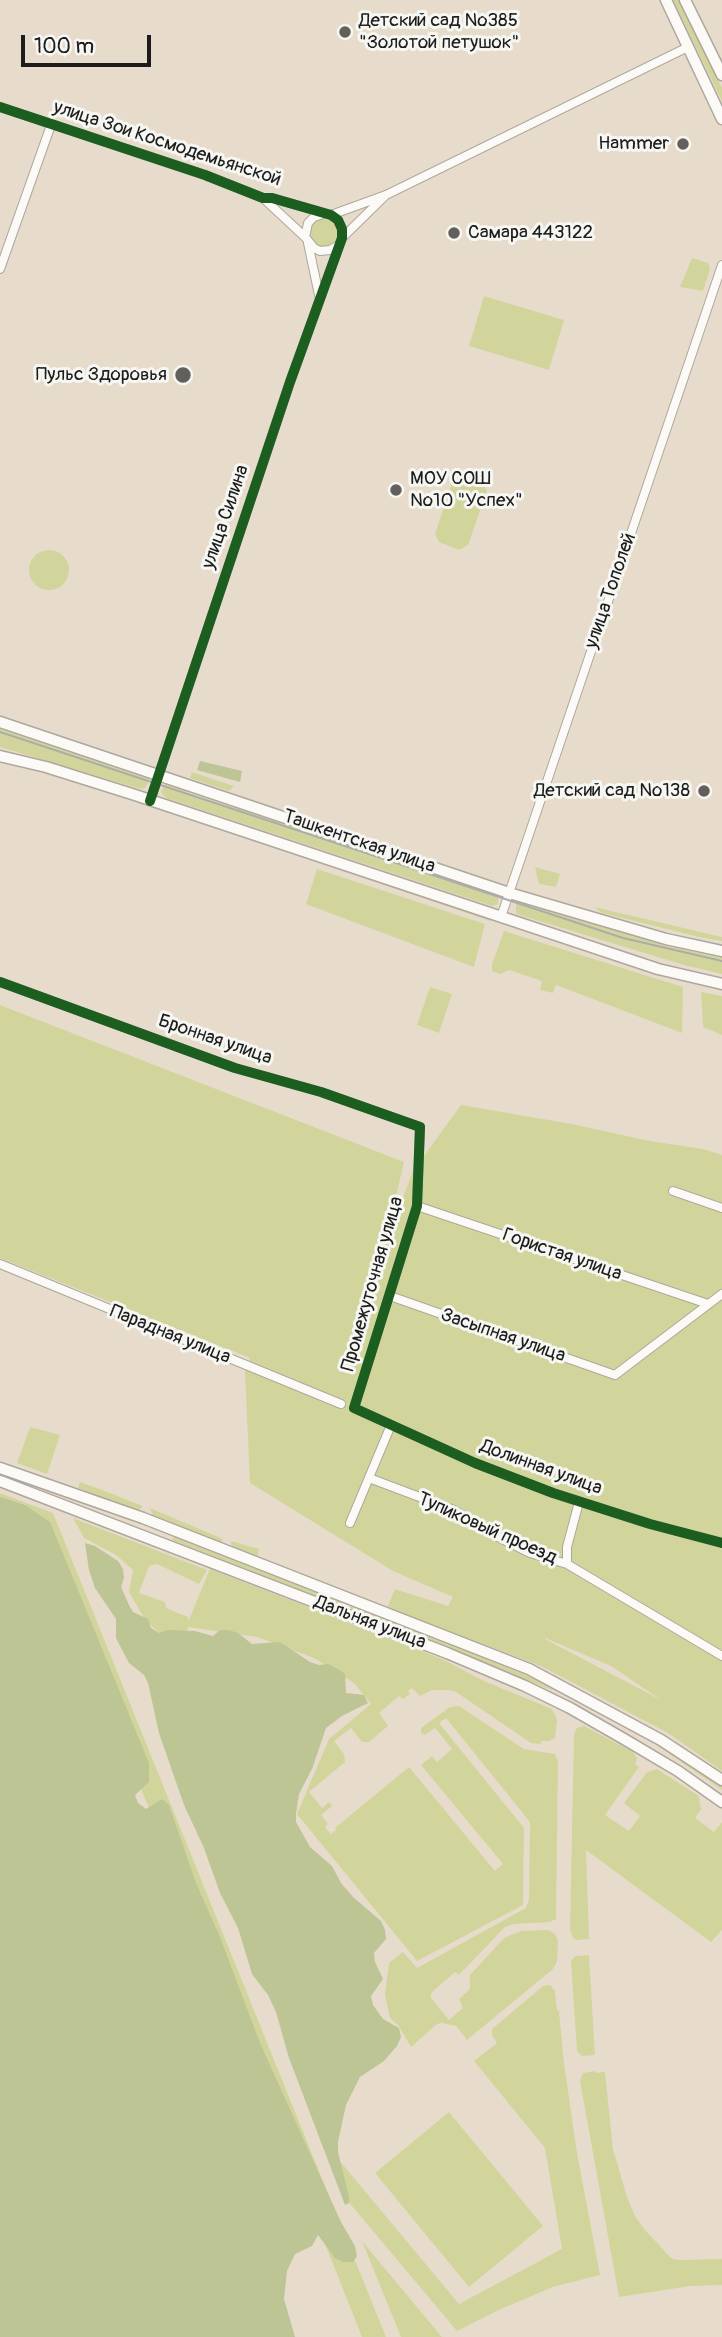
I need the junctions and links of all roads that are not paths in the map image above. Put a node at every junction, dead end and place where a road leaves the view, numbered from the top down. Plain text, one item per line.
1 (666, 0) edge
2 (685, 0) edge
3 (688, 47) junction
4 (722, 75) edge
5 (0, 107) edge
6 (722, 119) edge
7 (51, 125) junction
8 (386, 195) junction
9 (262, 198) junction
10 (327, 214) junction
11 (307, 240) junction
12 (340, 242) junction
13 (722, 265) edge
14 (0, 270) edge
15 (320, 296) junction
16 (0, 722) edge
17 (0, 756) edge
18 (158, 774) junction
19 (150, 801) junction
20 (509, 892) junction
21 (501, 917) junction
22 (722, 951) edge
23 (0, 982) edge
24 (722, 984) edge
25 (420, 1127) joint
26 (673, 1191) dead end
27 (417, 1206) junction
28 (722, 1208) edge
29 (0, 1264) edge
30 (722, 1294) edge
31 (390, 1296) junction
32 (708, 1304) junction
33 (341, 1404) dead end
34 (354, 1408) joint
35 (391, 1425) junction
36 (0, 1468) edge
37 (369, 1478) junction
38 (0, 1481) edge
39 (579, 1502) junction
40 (350, 1524) dead end
41 (722, 1543) edge
42 (568, 1564) junction
43 (722, 1657) edge
44 (574, 1692) junction
45 (570, 1708) junction
46 (722, 1780) edge
47 (722, 1802) edge

1 - 3 main road
2 - 4 main road
3 - 6 main road
3 - 8 street
5 - 7 street, улица Зои Космодемьянской
7 - 9 street, улица Зои Космодемьянской
7 - 14 street
8 - 10 street
8 - 12 street
9 - 10 street, улица Зои Космодемьянской
9 - 11 street, улица Зои Космодемьянской
10 - 11 street
10 - 12 street
11 - 12 street
11 - 15 street
12 - 15 street, улица Силина
13 - 20 street, улица Тополей
15 - 18 street, улица Силина
16 - 18 main road, Ташкентская улица
17 - 19 main road, Ташкентская улица
18 - 19 street, улица Силина
18 - 20 main road, Ташкентская улица
19 - 21 main road, Ташкентская улица
20 - 21 street, улица Тополей
20 - 22 main road, Ташкентская улица
21 - 24 main road, Ташкентская улица
23 - 25 street, Бронная улица
25 - 27 street, Промежуточная улица
26 - 28 street
27 - 31 street, Промежуточная улица
27 - 32 street, Гористая улица
29 - 33 street, Парадная улица
30 - 32 street
31 - 32 street, Засыпная улица
31 - 34 street, Промежуточная улица
34 - 35 street, Долинная улица
35 - 37 street
35 - 39 street, Долинная улица
36 - 44 main road, Дальняя улица
37 - 40 street
37 - 42 street, Тупиковый проезд
38 - 45 main road, Дальняя улица
39 - 41 street, Долинная улица
39 - 42 street
42 - 43 street, Тупиковый проезд
44 - 45 main road
44 - 46 main road, Дальняя улица
45 - 47 main road, Дальняя улица

